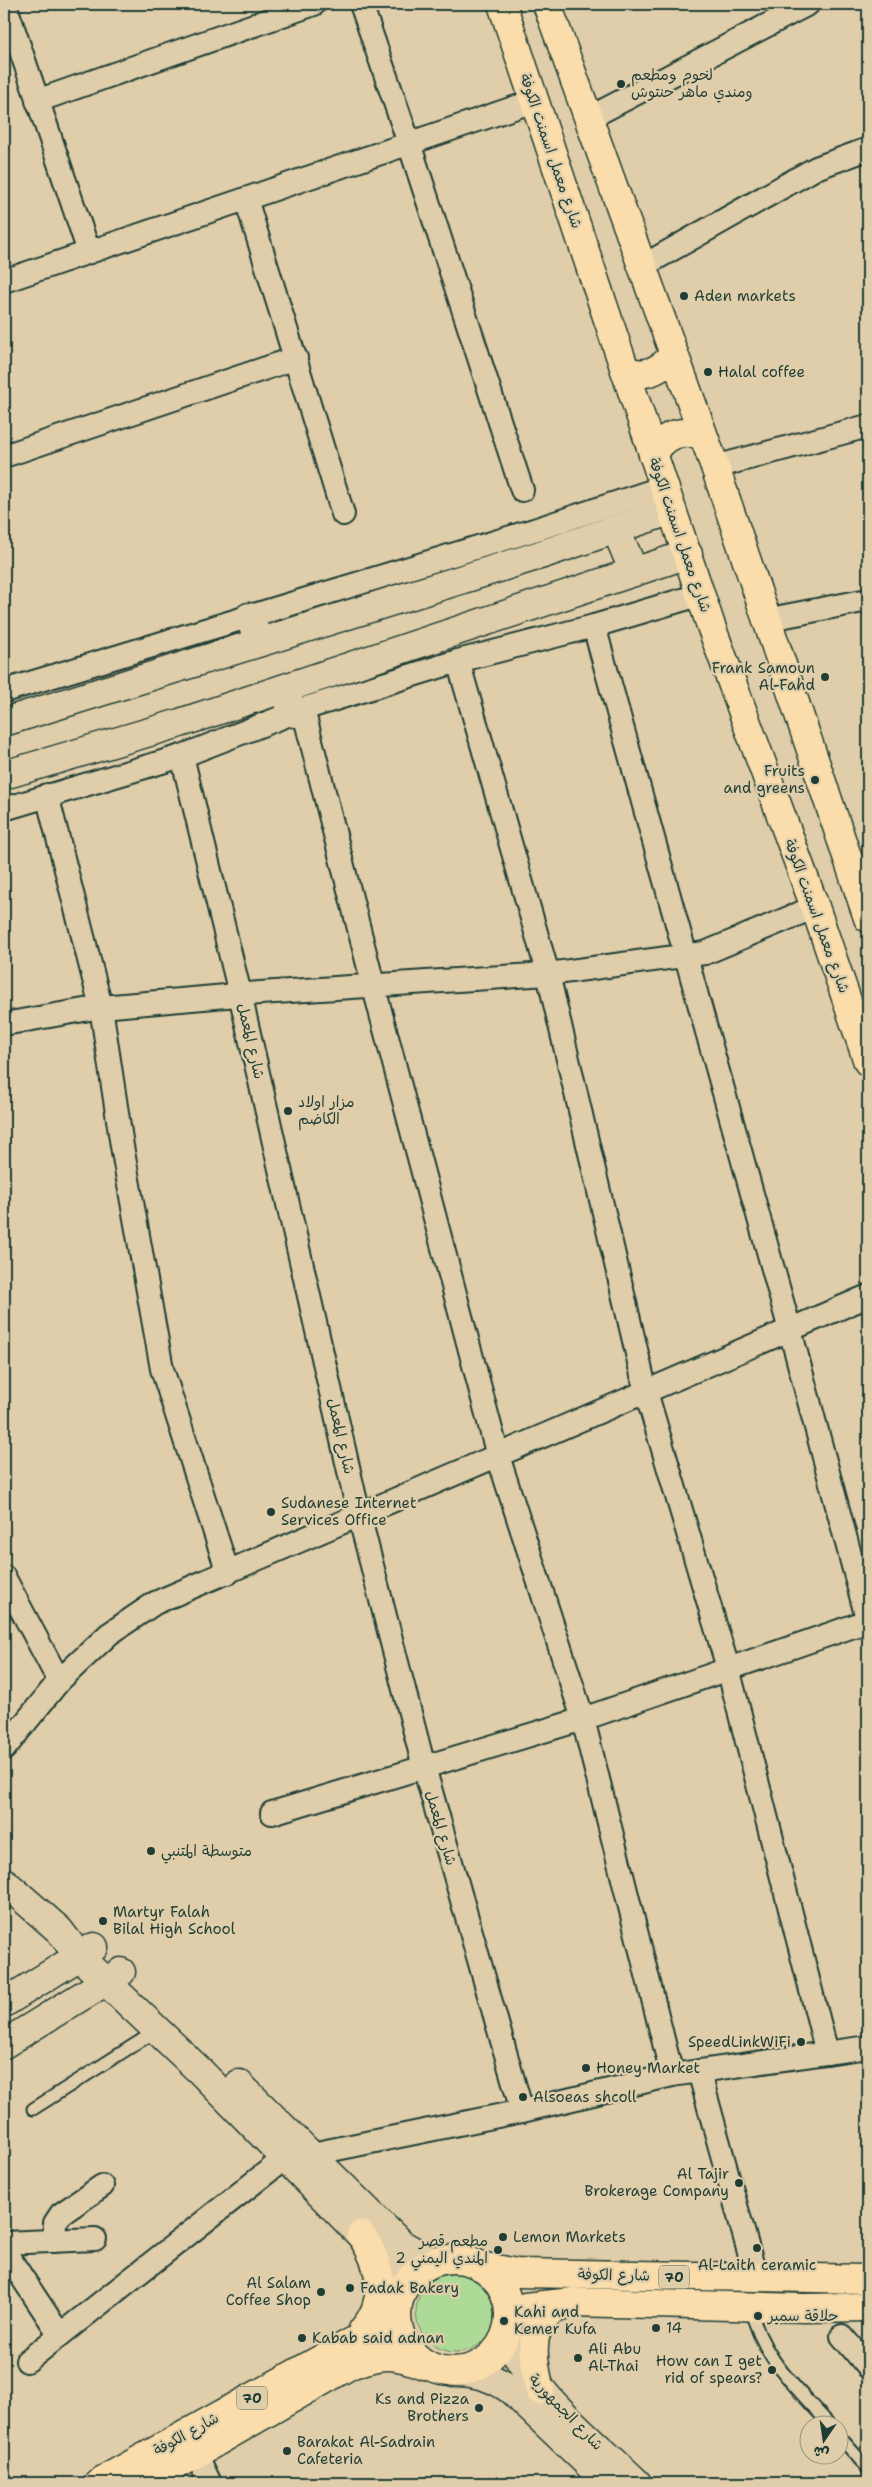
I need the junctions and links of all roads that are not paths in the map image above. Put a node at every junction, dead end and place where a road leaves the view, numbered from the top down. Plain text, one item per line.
1 (5, 4) edge
2 (314, 4) edge
3 (361, 4) edge
4 (502, 4) edge
5 (546, 4) edge
6 (808, 4) edge
7 (37, 101) junction
8 (534, 101) junction
9 (587, 119) junction
10 (409, 143) junction
11 (868, 149) edge
12 (246, 199) junction
13 (89, 252) junction
14 (641, 266) junction
15 (4, 281) edge
16 (674, 355) junction
17 (296, 358) junction
18 (625, 370) junction
19 (868, 426) edge
20 (703, 435) junction
21 (653, 455) junction
22 (4, 456) edge
23 (714, 467) junction
24 (522, 490) dead end
25 (668, 498) junction
26 (343, 514) dead end
27 (616, 529) junction
28 (688, 554) junction
29 (634, 572) junction
30 (702, 594) junction
31 (868, 600) edge
32 (249, 616) junction
33 (766, 620) junction
34 (594, 626) junction
35 (260, 642) junction
36 (458, 661) junction
37 (4, 691) edge
38 (294, 704) junction
39 (4, 722) edge
40 (182, 756) junction
41 (4, 775) edge
42 (47, 795) junction
43 (4, 809) edge
44 (816, 907) junction
45 (868, 918) edge
46 (687, 955) junction
47 (548, 974) junction
48 (372, 984) junction
49 (240, 994) junction
50 (101, 1007) junction
51 (4, 1024) edge
52 (868, 1062) edge
53 (868, 1296) edge
54 (790, 1330) junction
55 (646, 1392) junction
56 (498, 1456) junction
57 (359, 1515) junction
58 (228, 1573) junction
59 (4, 1577) edge
60 (868, 1621) edge
61 (728, 1668) junction
62 (59, 1681) junction
63 (583, 1719) junction
64 (4, 1749) edge
65 (424, 1767) junction
66 (272, 1813) dead end
67 (4, 1882) edge
68 (87, 1952) junction
69 (115, 1977) junction
70 (4, 2003) edge
71 (156, 2031) junction
72 (4, 2044) edge
73 (868, 2047) edge
74 (827, 2053) junction
75 (699, 2071) junction
76 (672, 2075) junction
77 (34, 2109) dead end
78 (522, 2111) junction
79 (312, 2154) junction
80 (285, 2158) junction
81 (102, 2186) dead end
82 (361, 2236) junction
83 (95, 2240) dead end
84 (54, 2241) junction
85 (4, 2243) edge
86 (4, 2250) edge
87 (443, 2260) junction
88 (480, 2266) junction
89 (756, 2278) junction
90 (868, 2279) edge
91 (399, 2299) junction
92 (573, 2302) junction
93 (750, 2306) junction
94 (868, 2306) edge
95 (508, 2327) junction
96 (60, 2335) junction
97 (842, 2336) dead end
98 (350, 2343) junction
99 (26, 2361) dead end
100 (868, 2367) edge
101 (443, 2370) junction
102 (540, 2390) junction
103 (820, 2414) edge
104 (850, 2449) edge
105 (196, 2454) junction
106 (868, 2470) edge
107 (98, 2483) edge
108 (145, 2483) edge
109 (210, 2483) edge
110 (608, 2483) edge
111 (636, 2483) edge

1 - 7 street
2 - 7 street
3 - 10 street
4 - 8 main road, شارع معمل اسمنت الكوفة
5 - 9 main road
6 - 9 street
7 - 13 street
8 - 10 street
8 - 18 main road, شارع معمل اسمنت الكوفة
9 - 14 main road
10 - 12 street
10 - 24 street
11 - 14 street
12 - 13 street
12 - 17 street
13 - 15 street
14 - 16 main road
16 - 18 main road
16 - 20 main road
17 - 22 street
17 - 26 street
18 - 21 main road, شارع معمل اسمنت الكوفة
19 - 23 street
20 - 21 main road
20 - 23 main road
21 - 25 main road, شارع معمل اسمنت الكوفة
23 - 33 main road
25 - 27 street
25 - 28 main road, شارع معمل اسمنت الكوفة
25 - 32 street
27 - 29 street
27 - 35 street
28 - 29 street
28 - 30 main road, شارع معمل اسمنت الكوفة
29 - 38 street
30 - 34 street
30 - 44 main road, شارع معمل اسمنت الكوفة
31 - 33 street
32 - 35 street
32 - 37 street
33 - 45 main road
34 - 36 street
34 - 46 street
35 - 39 street
36 - 38 street
36 - 47 street
38 - 40 street
38 - 41 street
38 - 48 street
40 - 42 street
40 - 49 street, شارع المعمل
42 - 43 street
42 - 50 street
44 - 46 street
44 - 52 main road, شارع معمل اسمنت الكوفة
46 - 47 street
46 - 54 street
47 - 48 street
47 - 55 street
48 - 49 street
48 - 56 street
49 - 50 street
49 - 57 street, شارع المعمل
50 - 51 street
50 - 58 street
53 - 54 street
54 - 55 street
54 - 60 street
55 - 56 street
55 - 61 street
56 - 57 street
56 - 63 street
57 - 58 street
57 - 65 street, شارع المعمل
58 - 62 street
59 - 62 street
60 - 61 street
61 - 63 street
61 - 74 street
62 - 64 street
63 - 65 street
63 - 76 street
65 - 66 street
65 - 78 street, شارع المعمل
67 - 68 street
68 - 69 street
68 - 70 street
69 - 71 street
69 - 72 street
69 - 79 street
71 - 77 lane
71 - 80 street
73 - 74 street
74 - 75 street
75 - 76 street
75 - 89 street
76 - 78 street
78 - 79 street
79 - 87 street
80 - 82 street
80 - 96 street
81 - 84 street
82 - 91 street
82 - 98 main road
83 - 84 street
84 - 85 street
86 - 96 street
87 - 88 main road, 70
87 - 91 main road, 70
88 - 89 main road, شارع الكوفة / 70
88 - 95 main road, 70
89 - 90 main road, شارع الكوفة / 70
91 - 98 main road, شارع الكوفة / 70
91 - 101 main road
92 - 93 main road, شارع الكوفة / 70
92 - 95 main road, شارع الكوفة / 70
92 - 102 main road
93 - 94 main road, شارع الكوفة / 70
93 - 103 lane
95 - 101 main road, 70
95 - 102 street, شارع الجمهورية
96 - 99 street
97 - 100 street
98 - 107 main road, شارع الكوفة / 70
101 - 105 main road, شارع الكوفة / 70
101 - 110 street, شارع الجمهورية
102 - 111 street, شارع الجمهورية
104 - 106 lane
105 - 108 main road, شارع الكوفة / 70
105 - 109 street

